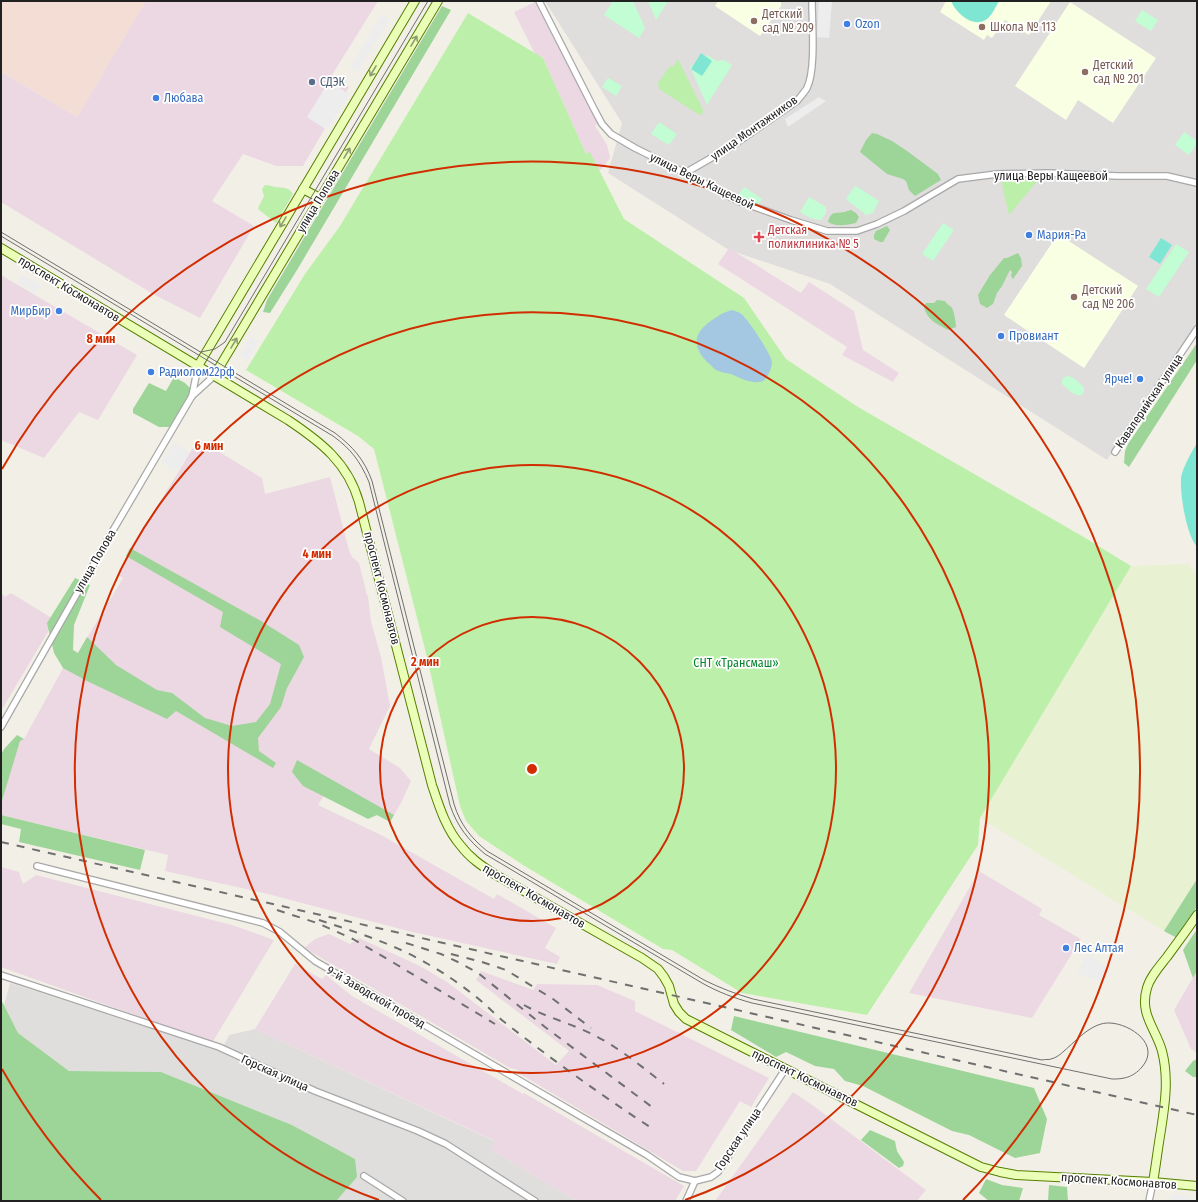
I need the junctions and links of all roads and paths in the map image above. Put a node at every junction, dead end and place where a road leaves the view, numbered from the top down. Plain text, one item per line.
1 (415, 1) edge
2 (438, 1) edge
3 (539, 1) edge
4 (812, 1) edge
5 (685, 173) junction
6 (1197, 182) edge
7 (303, 188) junction
8 (320, 198) junction
9 (1, 248) edge
10 (1197, 330) edge
11 (198, 366) junction
12 (214, 376) junction
13 (192, 396) junction
14 (1114, 452) dead end
15 (1, 727) edge
16 (37, 866) dead end
17 (1197, 915) edge
18 (1, 975) edge
19 (786, 1068) junction
20 (364, 1176) dead end
21 (695, 1181) junction
22 (1153, 1182) junction
23 (1197, 1186) edge
24 (403, 1201) edge
25 (535, 1201) edge
26 (686, 1201) edge
27 (1149, 1201) edge

1 -> 7 main road, улица Попова
8 -> 2 main road, улица Попова
3 - 5 street, улица Веры Кащеевой
4 - 5 street, улица Монтажников
5 - 6 street, улица Веры Кащеевой
7 - 8 main road
7 -> 11 main road, улица Попова
12 -> 8 main road, улица Попова
9 - 11 main road, проспект Космонавтов
10 - 14 street, Кавалерийская улица
11 - 12 main road, проспект Космонавтов
11 - 13 street, улица Попова
12 - 13 street, улица Попова
12 - 19 main road, проспект Космонавтов
13 - 15 street, улица Попова
16 - 21 street, 9-й Заводской проезд
17 - 22 main road
18 - 25 street, Горская улица
19 - 21 street, Горская улица
19 - 22 main road, проспект Космонавтов
20 - 24 street
21 - 26 street
22 - 23 main road, проспект Космонавтов
22 - 27 street

